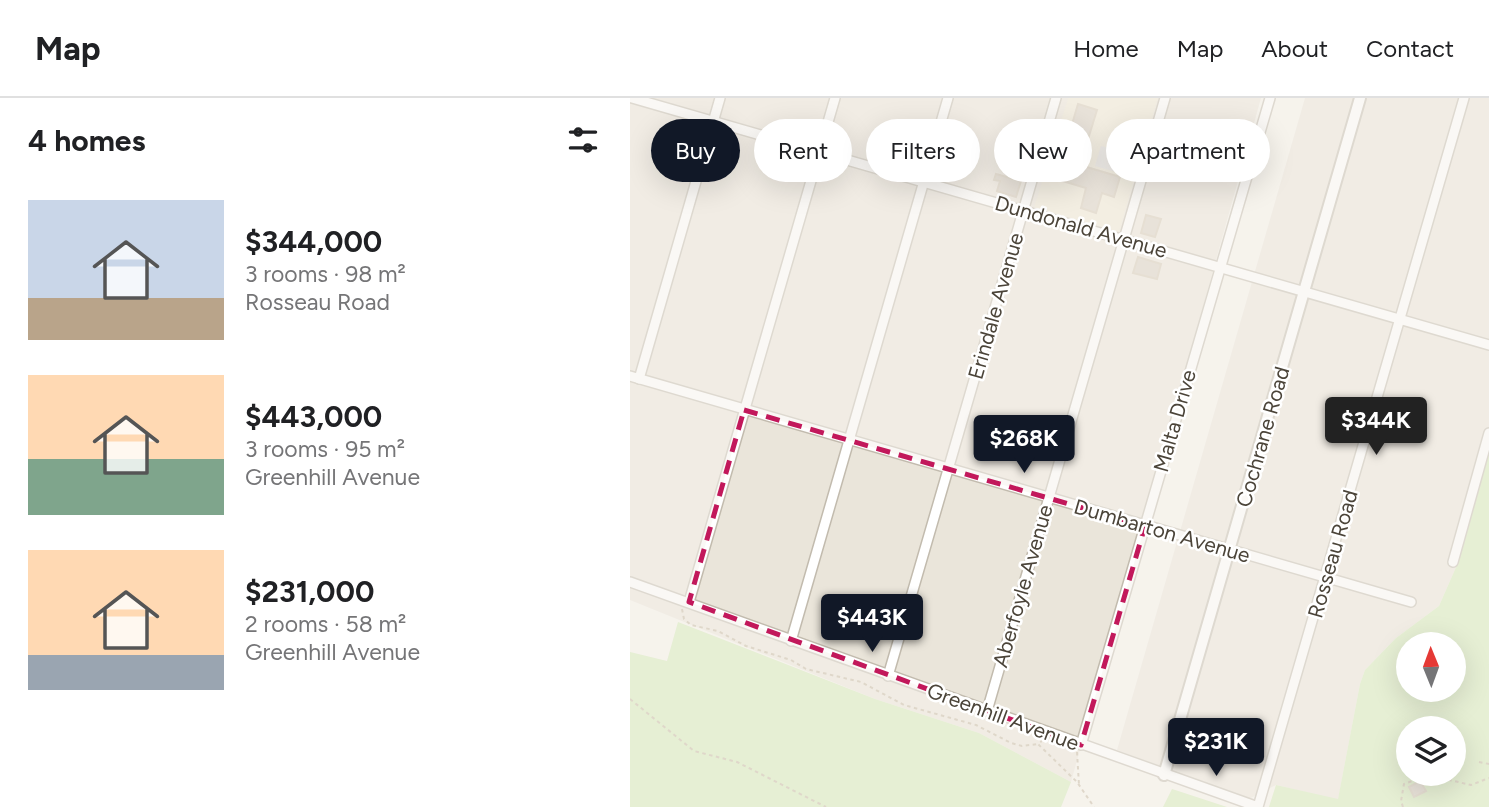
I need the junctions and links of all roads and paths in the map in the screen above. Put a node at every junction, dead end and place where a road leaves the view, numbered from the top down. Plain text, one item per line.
1 (632, 98) edge
2 (720, 98) edge
3 (835, 98) edge
4 (948, 98) edge
5 (1056, 98) edge
6 (1165, 98) edge
7 (1270, 98) edge
8 (1360, 98) edge
9 (1464, 98) edge
10 (706, 119) edge
11 (714, 119) edge
12 (829, 119) edge
13 (942, 119) edge
14 (694, 182) edge
15 (810, 182) edge
16 (924, 182) joint
17 (1023, 211) junction
18 (1124, 240) junction
19 (1220, 266) junction
20 (1305, 293) junction
21 (1400, 319) junction
22 (1489, 345) edge
23 (634, 377) edge
24 (744, 410) junction
25 (1489, 433) edge
26 (849, 440) junction
27 (948, 469) junction
28 (1048, 498) junction
29 (1145, 526) junction
30 (1230, 551) junction
31 (1452, 562) dead end
32 (1326, 578) junction
33 (630, 582) edge
34 (1411, 602) dead end
35 (686, 605) junction
36 (791, 641) junction
37 (888, 676) junction
38 (630, 698) edge
39 (987, 711) junction
40 (1044, 740) dead end
41 (1038, 744) junction
42 (1079, 748) junction
43 (1479, 762) dead end
44 (1489, 764) edge
45 (1164, 775) junction
46 (1489, 778) edge
47 (1079, 786) junction
48 (825, 807) edge
49 (1094, 807) edge
50 (1258, 807) edge
51 (1403, 807) edge

1 - 10 street, Dundonald Avenue
2 - 11 street
3 - 12 street
4 - 13 street
5 - 17 street, Erindale Avenue
6 - 18 street, Aberfoyle Avenue
7 - 19 street, Malta Drive
8 - 20 street, Cochrane Road
9 - 21 street, Rosseau Road
14 - 23 street
15 - 24 street
16 - 17 street, Dundonald Avenue
16 - 26 street
17 - 18 street, Dundonald Avenue
17 - 27 street, Erindale Avenue
18 - 19 street, Dundonald Avenue
18 - 28 street, Aberfoyle Avenue
19 - 20 street, Dundonald Avenue
19 - 29 street, Malta Drive
20 - 21 street, Dundonald Avenue
20 - 30 street, Cochrane Road
21 - 22 street, Dundonald Avenue
21 - 32 street, Rosseau Road
23 - 24 street, Dumbarton Avenue
24 - 26 street, Dumbarton Avenue
24 - 35 street
25 - 31 street
26 - 27 street, Dumbarton Avenue
26 - 36 street
27 - 28 street, Dumbarton Avenue
27 - 37 street, Erindale Avenue
28 - 29 street, Dumbarton Avenue
28 - 39 street, Aberfoyle Avenue
29 - 30 street, Dumbarton Avenue
29 - 42 street, Malta Drive
30 - 32 street, Dumbarton Avenue
30 - 45 street, Cochrane Road
32 - 34 street, Dumbarton Avenue
32 - 50 street, Rosseau Road
33 - 35 street, Greenhill Avenue
35 - 36 street, Greenhill Avenue
35 - 41 path
36 - 37 street, Greenhill Avenue
37 - 39 street, Greenhill Avenue
38 - 48 path
39 - 42 street, Greenhill Avenue
40 - 41 path
41 - 47 path
42 - 45 street, Greenhill Avenue
42 - 47 path
43 - 44 path
45 - 50 street, Greenhill Avenue
46 - 51 path
47 - 49 path

